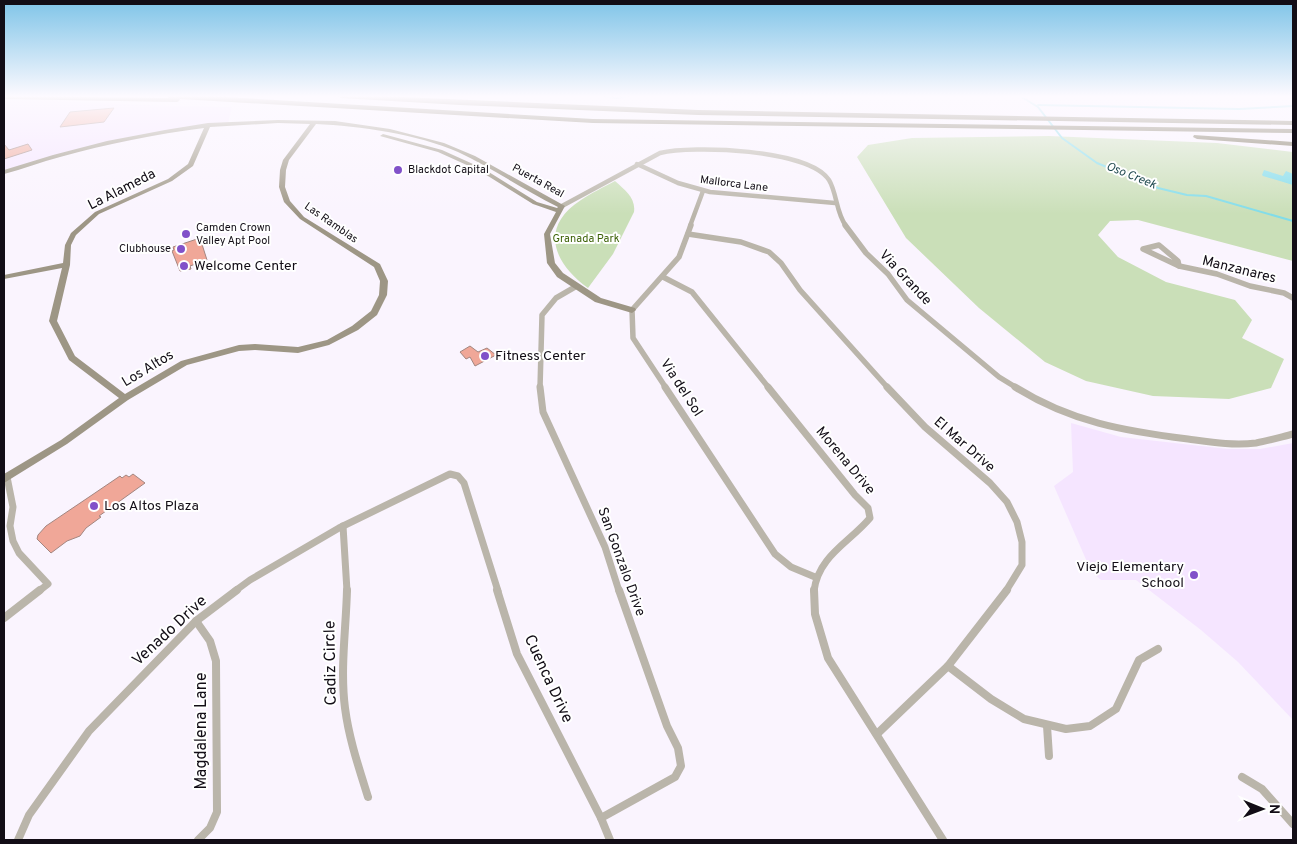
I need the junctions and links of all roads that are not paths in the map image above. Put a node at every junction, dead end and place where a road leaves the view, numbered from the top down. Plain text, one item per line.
1 (138, 135) edge
2 (165, 135) edge
3 (204, 135) edge
4 (305, 135) edge
5 (375, 135) edge
6 (1170, 135) edge
7 (1293, 144) edge
8 (637, 164) junction
9 (4, 172) edge
10 (4, 176) edge
11 (703, 191) junction
12 (835, 202) junction
13 (561, 209) junction
14 (688, 234) junction
15 (1179, 266) junction
16 (65, 267) junction
17 (4, 277) edge
18 (663, 278) junction
19 (4, 282) edge
20 (575, 287) junction
21 (1293, 298) edge
22 (632, 310) junction
23 (355, 328) joint
24 (125, 398) junction
25 (1293, 434) edge
26 (450, 474) joint
27 (5, 478) edge
28 (343, 526) junction
29 (815, 577) junction
30 (4, 618) edge
31 (196, 620) junction
32 (1158, 649) dead end
33 (948, 666) junction
34 (1047, 726) junction
35 (877, 734) junction
36 (1049, 756) dead end
37 (1242, 778) dead end
38 (368, 796) dead end
39 (601, 818) junction
40 (1293, 824) edge
41 (18, 840) edge
42 (198, 840) edge
43 (610, 840) edge
44 (943, 840) edge

1 - 9 street, Puerta Real
2 - 10 street, Puerta Real
3 - 16 street, La Alameda
4 - 23 street, Las Ramblas
5 - 13 street, Puerta Real
6 - 7 highway
8 - 11 street, Mallorca Lane
8 - 12 street, Via Grande
8 - 13 street, Via Grande
11 - 12 street, Mallorca Lane
11 - 14 street
12 - 25 street, Via Grande
13 - 20 street, Puerta Real
14 - 18 street
14 - 33 street, El Mar Drive
15 - 15 street, Manzanares
15 - 21 street, Manzanares
16 - 17 street
16 - 19 street
16 - 24 street, La Alameda
18 - 22 street
18 - 29 street, Morena Drive
20 - 22 street, Puerta Real
20 - 39 street, San Gonzalo Drive
22 - 29 street, Via del Sol
23 - 24 street, Los Altos
24 - 27 street, Los Altos
26 - 28 street, Venado Drive
26 - 39 street, Cuenca Drive
27 - 30 street
28 - 31 street, Venado Drive
28 - 38 street, Cadiz Circle
29 - 35 street
31 - 41 street, Venado Drive
31 - 42 street, Magdalena Lane
32 - 34 street
33 - 34 street
33 - 35 street, El Mar Drive
34 - 36 street
35 - 44 street
37 - 40 street
39 - 43 street, Cuenca Drive

